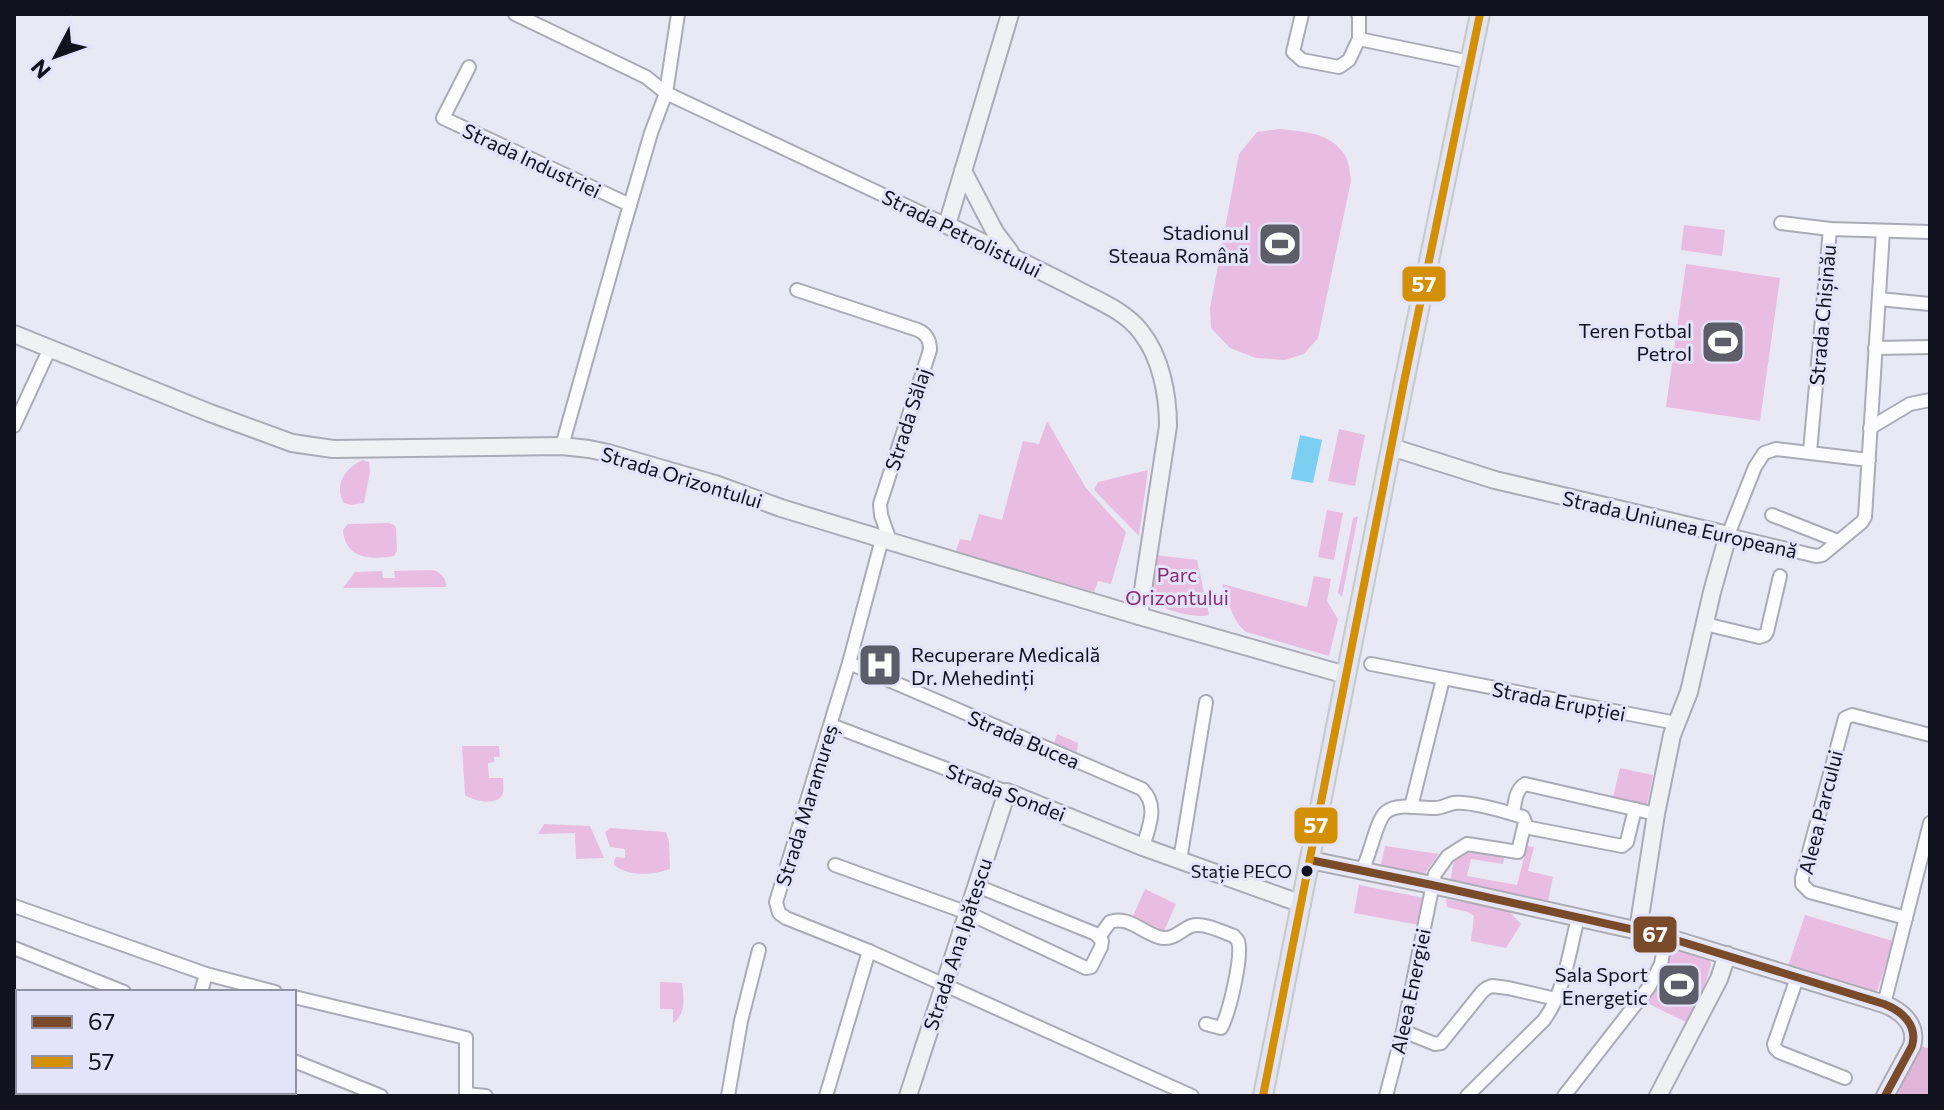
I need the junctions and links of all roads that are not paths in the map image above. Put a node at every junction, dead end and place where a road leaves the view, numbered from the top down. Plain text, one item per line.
1 (515, 14) edge
2 (678, 14) edge
3 (1010, 14) edge
4 (1302, 14) edge
5 (1358, 14) edge
6 (1480, 14) edge
7 (1359, 39) junction
8 (1470, 62) junction
9 (469, 67) dead end
10 (666, 93) junction
11 (963, 171) junction
12 (630, 205) junction
13 (1781, 223) dead end
14 (947, 225) junction
15 (1830, 229) junction
16 (1883, 231) junction
17 (1930, 232) edge
18 (1017, 259) junction
19 (797, 290) dead end
20 (1879, 299) junction
21 (1930, 304) edge
22 (14, 334) edge
23 (1930, 347) edge
24 (50, 348) junction
25 (1875, 348) junction
26 (1930, 400) edge
27 (14, 426) edge
28 (1870, 428) junction
29 (562, 446) junction
30 (1391, 447) junction
31 (1810, 452) junction
32 (1869, 460) junction
33 (1772, 515) dead end
34 (1728, 535) junction
35 (886, 540) junction
36 (1838, 541) junction
37 (1780, 576) dead end
38 (1139, 616) junction
39 (1705, 624) junction
40 (849, 663) junction
41 (1371, 664) dead end
42 (1346, 675) junction
43 (1443, 679) junction
44 (1206, 702) dead end
45 (1676, 723) junction
46 (831, 725) junction
47 (1930, 735) edge
48 (1007, 792) junction
49 (1411, 807) junction
50 (1635, 809) junction
51 (1513, 814) junction
52 (1656, 814) junction
53 (1930, 823) edge
54 (1525, 827) junction
55 (1143, 847) junction
56 (1180, 860) junction
57 (1310, 860) junction
58 (835, 865) dead end
59 (1362, 870) junction
60 (1432, 885) junction
61 (977, 886) junction
62 (1302, 904) junction
63 (14, 906) edge
64 (968, 913) junction
65 (1578, 918) junction
66 (1906, 918) junction
67 (1638, 930) junction
68 (1099, 937) junction
69 (1666, 937) junction
70 (14, 948) edge
71 (759, 950) dead end
72 (869, 951) junction
73 (1727, 955) junction
74 (206, 974) junction
75 (1797, 978) junction
76 (944, 984) junction
77 (119, 990) edge
78 (202, 990) edge
79 (267, 990) edge
80 (296, 997) edge
81 (1556, 999) junction
82 (1884, 1004) junction
83 (1206, 1024) dead end
84 (1403, 1031) junction
85 (296, 1062) edge
86 (1845, 1078) dead end
87 (466, 1095) edge
88 (381, 1096) edge
89 (486, 1096) edge
90 (728, 1096) edge
91 (826, 1096) edge
92 (908, 1096) edge
93 (1192, 1096) edge
94 (1263, 1096) edge
95 (1386, 1096) edge
96 (1467, 1096) edge
97 (1564, 1096) edge
98 (1658, 1096) edge
99 (1885, 1096) edge

1 - 10 street, Strada Petrolistului
2 - 10 street
3 - 11 street
4 - 7 street
5 - 7 street
6 - 8 main road
7 - 8 street
8 - 30 main road
9 - 12 street, Strada Industriei
10 - 12 street
10 - 14 street, Strada Petrolistului
11 - 14 street
11 - 18 street
12 - 29 street
13 - 15 street
14 - 18 street, Strada Petrolistului
15 - 16 street, Strada Chișinău
15 - 31 street, Strada Chișinău
16 - 17 street, Strada Chișinău
16 - 20 street, Strada Uniunea Europeană
18 - 38 street, Strada Petrolistului
19 - 35 street, Strada Sălaj
20 - 21 street
20 - 25 street, Strada Uniunea Europeană
22 - 24 street, Strada Orizontului
23 - 25 street
24 - 27 street
24 - 29 street, Strada Orizontului
25 - 28 street, Strada Uniunea Europeană
26 - 28 street
28 - 32 street, Strada Uniunea Europeană
29 - 35 street, Strada Orizontului
30 - 34 street, Strada Uniunea Europeană
30 - 42 main road
31 - 32 street
31 - 34 street
32 - 36 street, Strada Uniunea Europeană
33 - 36 street
34 - 36 street, Strada Uniunea Europeană
34 - 39 street
35 - 38 street, Strada Orizontului
35 - 40 street, Strada Maramureș
37 - 39 street
38 - 42 street, Strada Orizontului
39 - 45 street
40 - 46 street, Strada Maramureș
40 - 55 street, Strada Bucea
41 - 43 street, Strada Erupției
42 - 57 main road
43 - 45 street, Strada Erupției
43 - 49 street
44 - 56 street
45 - 52 street
46 - 48 street, Strada Sondei
46 - 72 street, Strada Maramureș
47 - 66 street, Aleea Parcului
48 - 55 street, Strada Sondei
48 - 61 street, Strada Ana Ipătescu
49 - 51 street
49 - 59 street
50 - 51 street
50 - 52 street
50 - 54 street
51 - 54 street
52 - 67 street
53 - 66 street
54 - 60 street
55 - 56 street, Strada Sondei
56 - 62 street, Strada Sondei
57 - 59 street
57 - 62 main road
58 - 64 street
59 - 60 street
60 - 65 street
60 - 84 street, Aleea Energiei
61 - 64 street, Strada Ana Ipătescu
61 - 68 street
62 - 94 main road
63 - 74 street
64 - 68 street
64 - 76 street, Strada Ana Ipătescu
65 - 67 street
65 - 81 street
66 - 82 street
67 - 69 street
68 - 83 street
69 - 73 street
69 - 97 street
70 - 77 street
71 - 90 street
72 - 76 street, Strada Maramureș
72 - 91 street
73 - 75 street
73 - 98 street
74 - 78 street
74 - 79 street
75 - 82 street
75 - 86 street
76 - 92 street, Strada Ana Ipătescu
76 - 93 street, Strada Maramureș
80 - 87 street
81 - 84 street
81 - 96 street
82 - 99 street
84 - 95 street, Aleea Energiei
85 - 88 street
87 - 89 street

